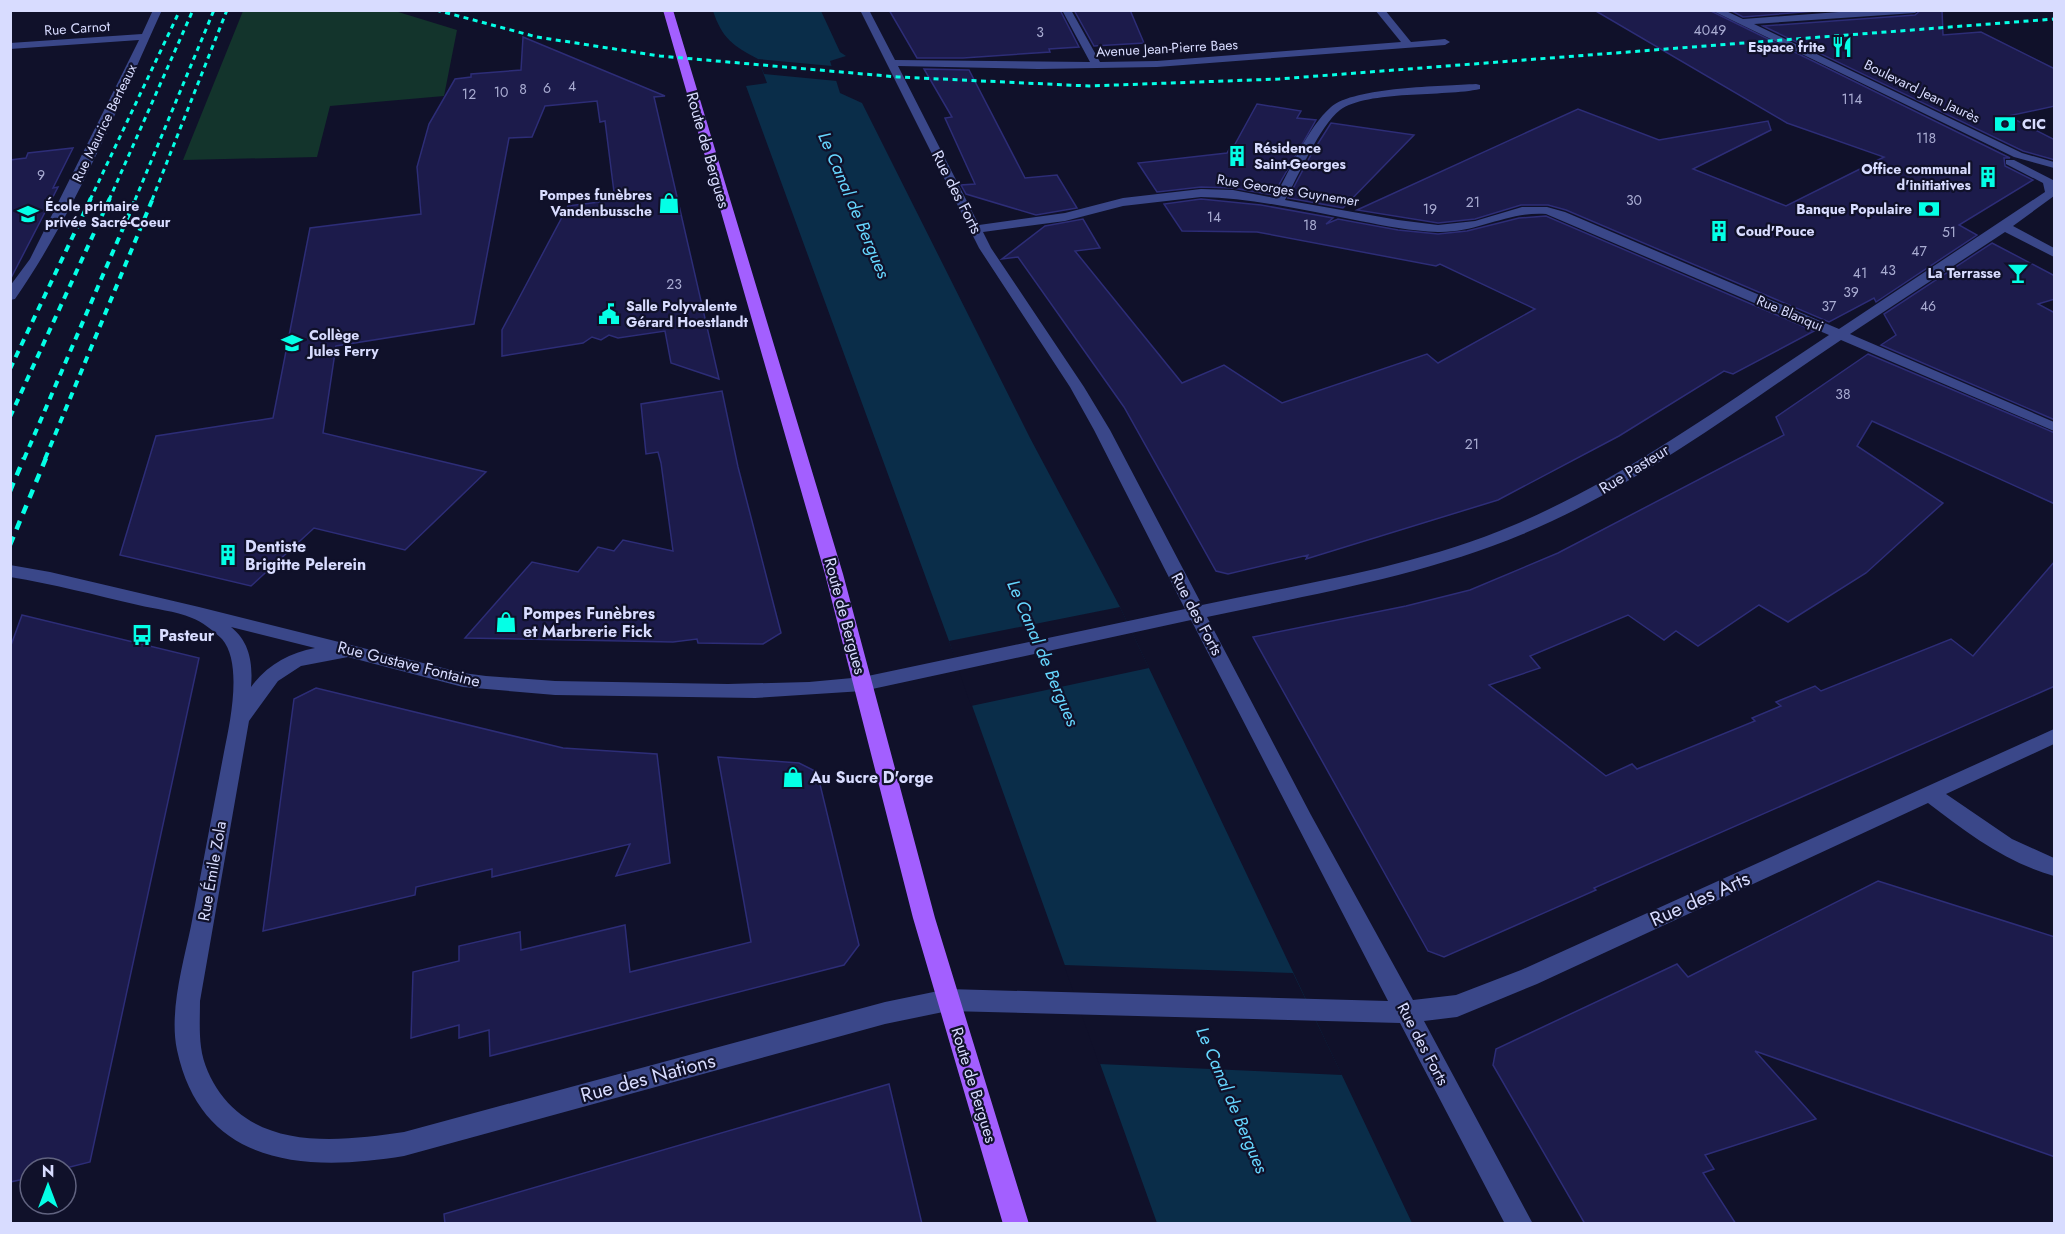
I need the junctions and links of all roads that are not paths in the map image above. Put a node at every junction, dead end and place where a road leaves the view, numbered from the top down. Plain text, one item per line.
1 (158, 10) edge
2 (668, 10) edge
3 (864, 10) edge
4 (1066, 10) edge
5 (1379, 10) edge
6 (1715, 10) edge
7 (1915, 10) edge
8 (1739, 22) junction
9 (146, 37) junction
10 (1777, 41) junction
11 (1445, 42) dead end
12 (1409, 45) junction
13 (10, 46) edge
14 (890, 63) junction
15 (1097, 65) junction
16 (1476, 87) dead end
17 (2055, 166) edge
18 (2049, 183) edge
19 (1278, 202) junction
20 (1524, 209) joint
21 (2003, 226) junction
22 (975, 229) junction
23 (2055, 253) edge
24 (12, 290) edge
25 (1839, 334) junction
26 (2055, 427) edge
27 (10, 571) edge
28 (199, 613) junction
29 (1197, 614) junction
30 (358, 652) junction
31 (923, 671) joint
32 (863, 684) junction
33 (239, 725) junction
34 (2055, 736) edge
35 (1931, 794) junction
36 (2055, 867) edge
37 (948, 1000) junction
38 (1059, 1002) joint
39 (1405, 1011) junction
40 (240, 1130) joint
41 (1016, 1224) edge
42 (1520, 1224) edge

1 - 9 street, Rue Maurice Berteaux
2 - 32 main road, Route de Bergues
3 - 14 street, Rue des Forts
4 - 15 street
5 - 12 street
6 - 8 street, Boulevard Jean Jaurès
7 - 8 street
8 - 10 street, Boulevard Jean Jaurès
9 - 13 street, Rue Carnot
9 - 24 street, Rue Maurice Berteaux
10 - 17 street, Boulevard Jean Jaurès
10 - 18 street, Boulevard Jean Jaurès
11 - 12 street, Avenue Jean-Pierre Baes
12 - 15 street, Avenue Jean-Pierre Baes
14 - 15 street, Avenue Jean-Pierre Baes
14 - 22 street, Rue des Forts
16 - 19 street
17 - 18 street
18 - 21 street, Rue Pasteur
19 - 20 street, Rue Georges Guynemer
19 - 22 street, Rue Georges Guynemer
20 - 25 street, Rue Blanqui
21 - 23 street
21 - 25 street, Rue Pasteur
22 - 29 street, Rue des Forts
25 - 26 street, Rue Blanqui
25 - 29 street, Rue Pasteur
27 - 28 street, Rue Gustave Fontaine
28 - 30 street, Rue Gustave Fontaine
28 - 33 street, Rue Émile Zola
29 - 31 street, Rue Pasteur
29 - 39 street, Rue des Forts
30 - 32 street, Rue Gustave Fontaine
30 - 33 street
31 - 32 street, Rue Gustave Fontaine
32 - 37 main road, Route de Bergues
33 - 40 street, Rue Émile Zola
34 - 35 street, Rue des Arts
35 - 36 street
35 - 39 street, Rue des Arts
37 - 38 street, Rue des Nations
37 - 40 street, Rue des Nations
37 - 41 main road, Route de Bergues
38 - 39 street, Rue des Arts
39 - 42 street, Rue des Forts

